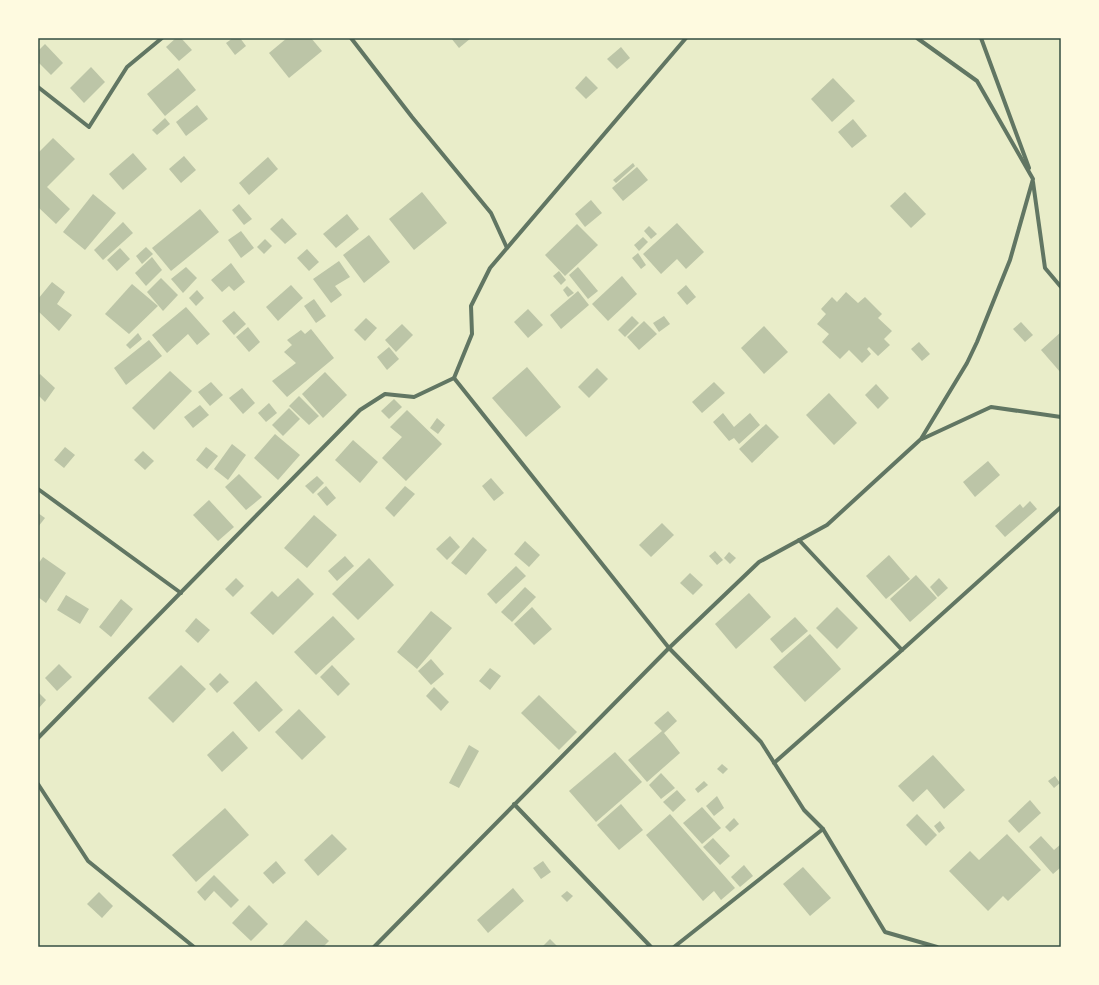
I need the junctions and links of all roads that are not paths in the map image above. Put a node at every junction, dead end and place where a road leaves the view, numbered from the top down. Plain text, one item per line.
1 (162, 38) edge
2 (351, 38) edge
3 (686, 38) edge
4 (917, 38) edge
5 (981, 38) edge
6 (38, 87) edge
7 (1033, 179) junction
8 (507, 248) junction
9 (1061, 287) edge
10 (454, 378) junction
11 (1061, 417) edge
12 (921, 439) junction
13 (38, 489) edge
14 (1061, 506) edge
15 (799, 540) junction
16 (181, 592) junction
17 (669, 648) junction
18 (902, 650) junction
19 (38, 738) edge
20 (774, 762) junction
21 (38, 784) edge
22 (514, 804) junction
23 (823, 829) junction
24 (194, 947) edge
25 (374, 947) edge
26 (651, 947) edge
27 (674, 947) edge
28 (937, 947) edge

1 - 6 street
2 - 8 street
3 - 8 street
4 - 7 street
5 - 7 street
7 - 9 street
7 - 12 street
8 - 10 street
10 - 16 street
10 - 17 street
11 - 12 street
12 - 15 street
13 - 16 street
14 - 18 street
15 - 17 street
15 - 18 street
16 - 19 street
17 - 20 street
17 - 22 street
18 - 20 street
20 - 23 street
21 - 24 street
22 - 25 street
22 - 26 street
23 - 27 street
23 - 28 street

